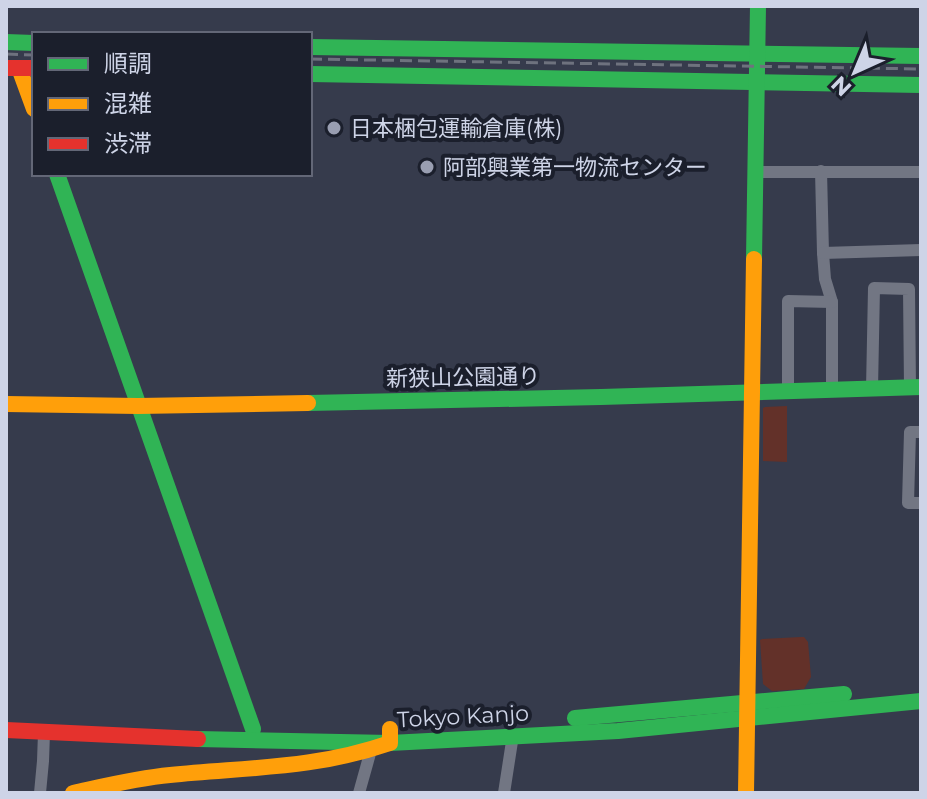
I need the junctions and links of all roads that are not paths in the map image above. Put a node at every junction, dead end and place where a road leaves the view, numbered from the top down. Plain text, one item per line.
1 (758, 6) edge
2 (6, 42) edge
3 (32, 43) edge
4 (312, 47) edge
5 (758, 54) junction
6 (921, 56) edge
7 (20, 68) edge
8 (312, 74) edge
9 (757, 82) junction
10 (921, 85) edge
11 (32, 103) edge
12 (821, 171) junction
13 (755, 172) junction
14 (921, 172) edge
15 (58, 176) edge
16 (921, 250) edge
17 (823, 253) junction
18 (832, 302) junction
19 (915, 387) edge
20 (872, 389) junction
21 (832, 390) junction
22 (788, 392) junction
23 (752, 393) junction
24 (6, 404) edge
25 (138, 406) junction
26 (921, 432) edge
27 (915, 467) edge
28 (921, 503) edge
29 (921, 688) edge
30 (921, 701) edge
31 (747, 711) junction
32 (6, 719) edge
33 (253, 729) junction
34 (6, 730) edge
35 (44, 733) junction
36 (513, 735) junction
37 (390, 736) junction
38 (305, 742) junction
39 (371, 750) junction
40 (306, 764) junction
41 (115, 789) edge
42 (40, 793) edge
43 (73, 793) edge
44 (359, 793) edge
45 (504, 793) edge
46 (746, 793) edge

1 - 5 main road
2 - 3 main road
4 - 5 main road
5 - 6 main road
5 - 9 main road
7 - 11 main road
8 - 9 main road
9 - 10 main road
9 - 13 main road
12 - 13 street
12 - 14 street
12 - 17 street
13 - 23 main road
15 - 25 main road
16 - 17 street
17 - 18 street
18 - 21 street
18 - 22 street
19 - 20 main road, 新狭山公園通り
19 - 20 street
20 - 21 main road, 新狭山公園通り
21 - 22 main road, 新狭山公園通り
22 - 23 main road, 新狭山公園通り
23 - 25 main road, 新狭山公園通り
23 - 31 main road
24 - 25 main road, 新狭山公園通り
25 - 33 main road
26 - 27 street
27 - 28 street
29 - 31 main road, Tokyo Kanjo
30 - 31 main road, Tokyo Kanjo
31 - 36 main road, Tokyo Kanjo
31 - 37 main road, Tokyo Kanjo
31 - 46 main road
32 - 33 main road, Tokyo Kanjo
33 - 37 main road, Tokyo Kanjo
34 - 35 main road, Tokyo Kanjo
35 - 38 main road, Tokyo Kanjo
35 - 42 street
36 - 37 main road, Tokyo Kanjo
36 - 45 street
37 - 38 main road, Tokyo Kanjo
37 - 39 main road
38 - 40 street
39 - 40 main road
39 - 44 street
40 - 41 main road
41 - 43 main road

